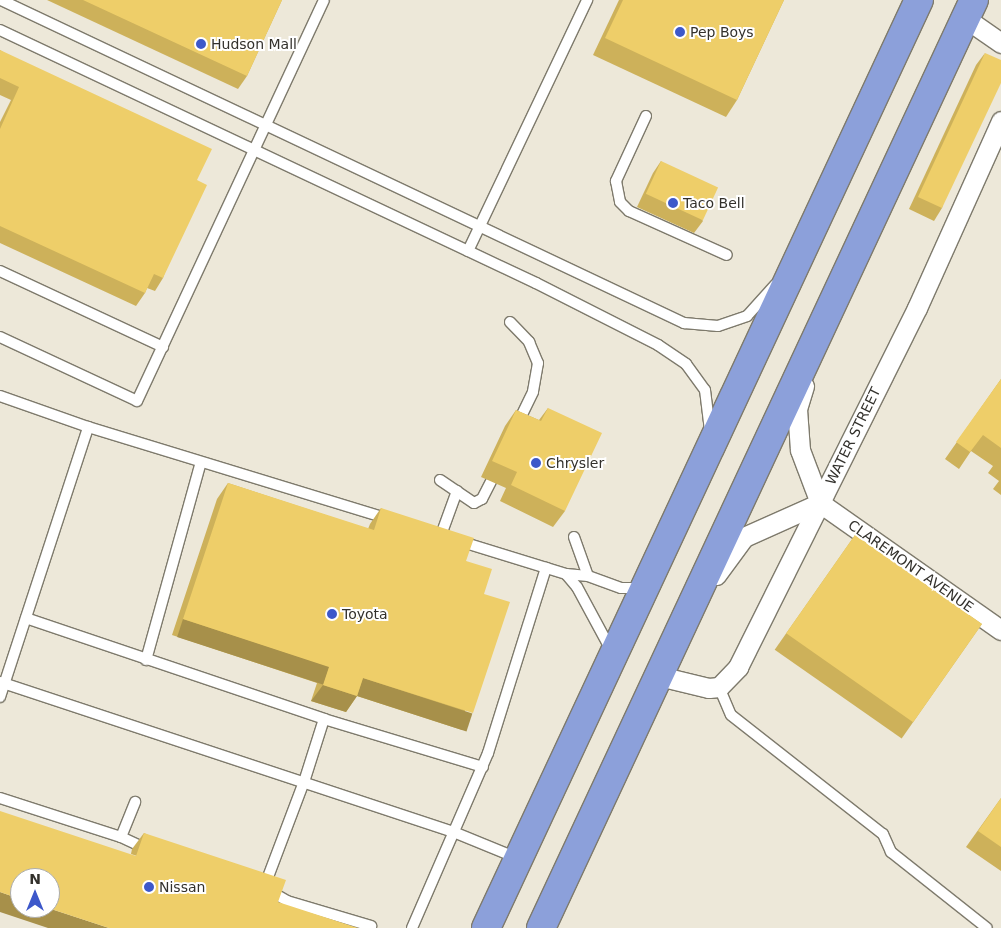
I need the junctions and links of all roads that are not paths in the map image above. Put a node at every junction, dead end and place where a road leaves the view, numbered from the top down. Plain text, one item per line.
1 (1, 0) edge
2 (324, 0) edge
3 (587, 0) edge
4 (919, 0) edge
5 (970, 9) edge
6 (0, 30) edge
7 (1001, 43) edge
8 (646, 116) dead end
9 (1001, 121) edge
10 (265, 127) junction
11 (253, 152) junction
12 (481, 228) junction
13 (468, 251) junction
14 (727, 254) dead end
15 (797, 261) junction
16 (0, 271) edge
17 (510, 322) dead end
18 (819, 332) junction
19 (0, 337) edge
20 (163, 347) junction
21 (0, 396) edge
22 (88, 427) junction
23 (514, 430) edge
24 (706, 456) junction
25 (201, 462) junction
26 (440, 480) dead end
27 (491, 481) edge
28 (457, 492) junction
29 (820, 503) junction
30 (404, 524) edge
31 (574, 537) dead end
32 (546, 568) junction
33 (566, 574) junction
34 (588, 576) junction
35 (644, 588) junction
36 (692, 606) junction
37 (26, 618) junction
38 (1001, 630) edge
39 (614, 655) junction
40 (146, 660) junction
41 (659, 676) junction
42 (2, 683) edge
43 (720, 687) junction
44 (0, 698) edge
45 (324, 719) junction
46 (483, 766) junction
47 (304, 782) junction
48 (0, 798) edge
49 (134, 802) dead end
50 (456, 833) junction
51 (121, 837) junction
52 (156, 852) edge
53 (518, 859) junction
54 (371, 926) dead end
55 (412, 928) edge
56 (486, 928) edge
57 (541, 928) edge
58 (987, 928) edge

1 - 10 lane
2 - 10 lane
3 - 12 lane
4 - 15 highway
5 - 7 street
5 - 18 highway
6 - 11 lane
8 - 14 lane
9 - 29 street, WATER STREET
10 - 11 lane
10 - 12 lane
11 - 13 lane
11 - 20 lane
12 - 13 lane
12 - 15 lane
13 - 24 lane
15 - 24 highway
16 - 20 lane
17 - 23 lane
18 - 29 street
18 - 36 highway
19 - 20 lane
21 - 22 lane
22 - 25 lane
22 - 37 lane
24 - 35 highway
25 - 30 lane
25 - 40 lane
26 - 28 lane
27 - 28 lane
28 - 32 lane
29 - 36 street
29 - 38 street, CLAREMONT AVENUE
29 - 43 street, WATER STREET
31 - 34 lane
32 - 33 lane
32 - 46 lane
33 - 34 lane
33 - 39 lane
34 - 35 lane
35 - 39 highway
36 - 41 highway
37 - 40 lane
37 - 42 lane
39 - 53 highway
40 - 45 lane
41 - 43 street
41 - 57 highway
42 - 44 lane
42 - 47 lane
43 - 58 lane
45 - 46 lane
45 - 47 lane
46 - 50 lane
47 - 50 lane
47 - 54 lane
48 - 51 lane
49 - 51 lane
50 - 53 lane
50 - 55 lane
51 - 52 lane
53 - 56 highway

